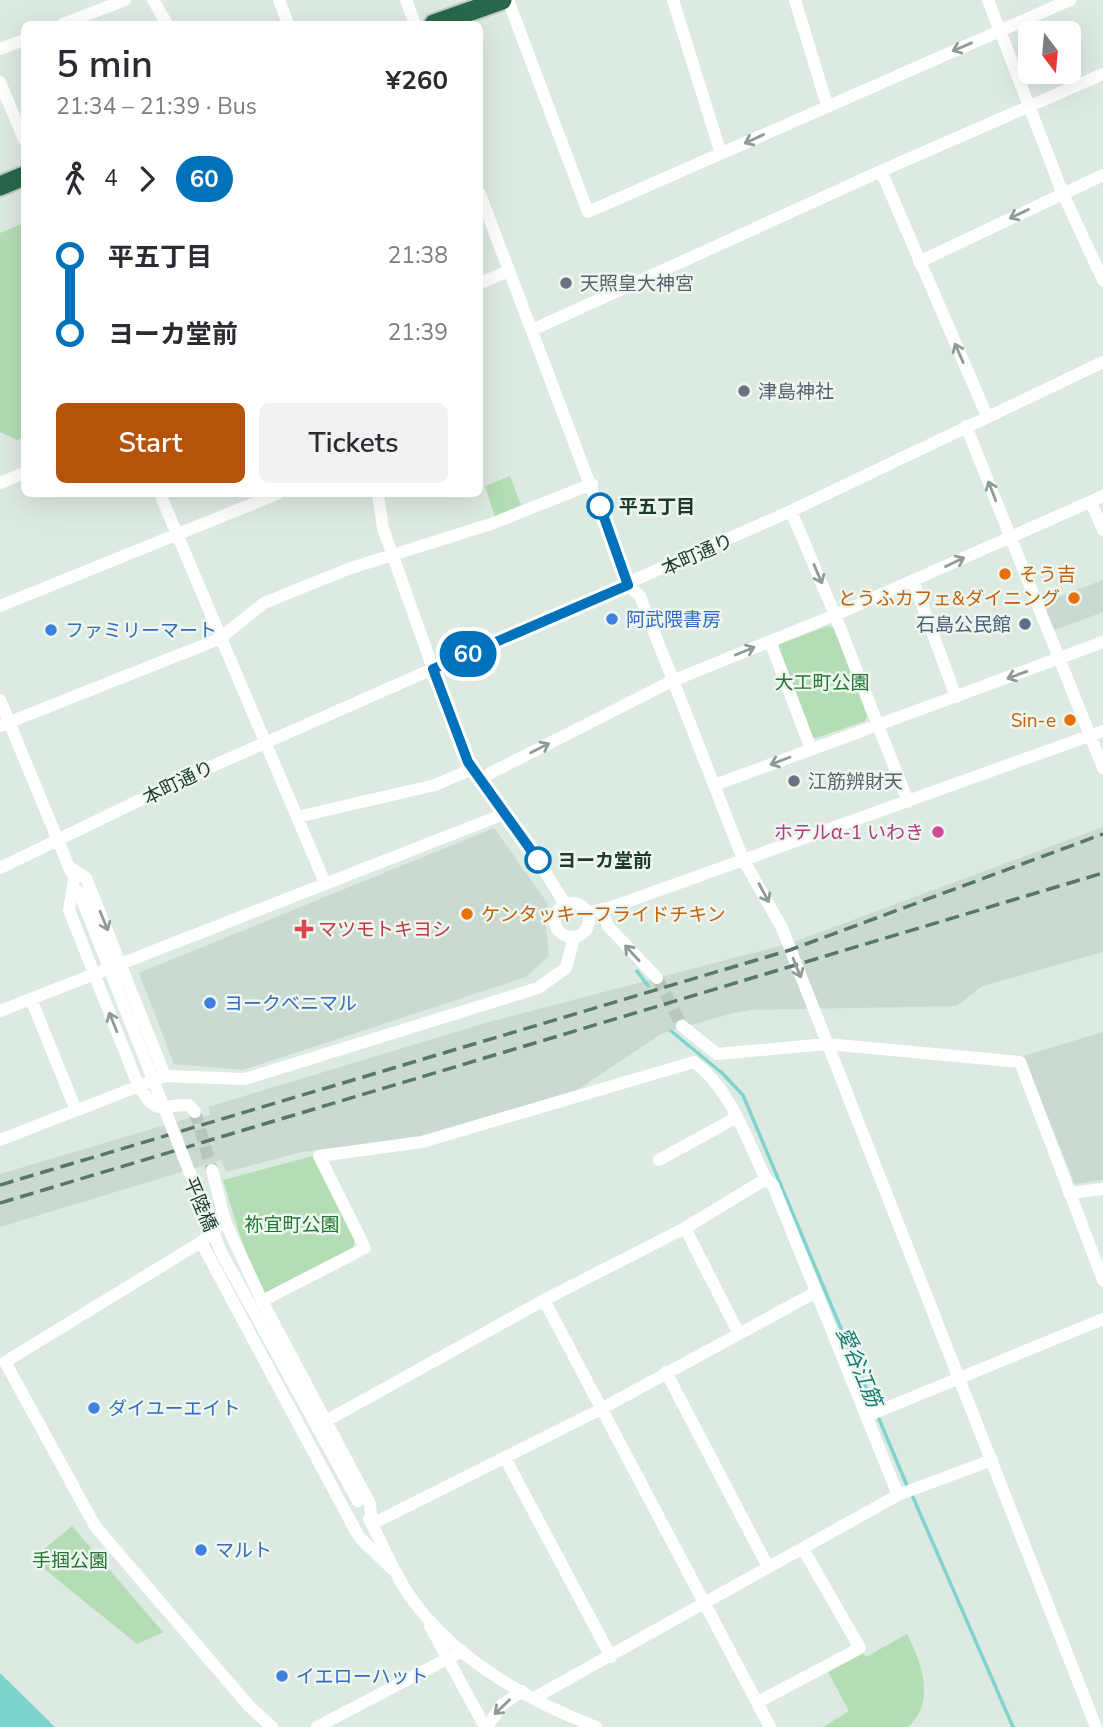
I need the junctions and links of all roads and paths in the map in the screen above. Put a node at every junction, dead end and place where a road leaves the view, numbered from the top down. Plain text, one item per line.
1 (125, 0) edge
2 (153, 0) edge
3 (279, 0) edge
4 (406, 0) edge
5 (505, 0) edge
6 (673, 0) edge
7 (795, 0) edge
8 (988, 0) edge
9 (1069, 0) edge
10 (71, 21) edge
11 (165, 21) edge
12 (287, 21) edge
13 (414, 21) edge
14 (443, 21) edge
15 (998, 31) junction
16 (21, 41) edge
17 (0, 50) edge
18 (1103, 74) edge
19 (0, 82) edge
20 (827, 105) junction
21 (1030, 105) junction
22 (21, 132) edge
23 (721, 154) junction
24 (881, 171) junction
25 (1103, 175) edge
26 (21, 177) edge
27 (0, 186) edge
28 (1063, 194) junction
29 (483, 202) edge
30 (919, 262) junction
31 (509, 271) junction
32 (1103, 281) edge
33 (483, 283) edge
34 (532, 330) junction
35 (1103, 362) edge
36 (987, 416) junction
37 (966, 426) junction
38 (21, 474) edge
39 (0, 483) edge
40 (592, 484) junction
41 (161, 497) edge
42 (270, 497) edge
43 (378, 497) edge
44 (1097, 499) edge
45 (791, 511) junction
46 (1103, 530) edge
47 (177, 534) junction
48 (1010, 536) junction
49 (393, 557) junction
50 (914, 580) junction
51 (628, 585) junction
52 (0, 606) edge
53 (835, 615) junction
54 (219, 639) junction
55 (770, 641) junction
56 (1103, 642) edge
57 (1060, 660) junction
58 (433, 669) junction
59 (672, 681) junction
60 (956, 697) junction
61 (0, 700) edge
62 (5, 724) edge
63 (877, 725) junction
64 (1097, 733) edge
65 (265, 742) junction
66 (811, 750) junction
67 (1103, 768) edge
68 (476, 774) junction
69 (715, 785) junction
70 (908, 802) junction
71 (504, 814) junction
72 (297, 817) junction
73 (58, 841) junction
74 (743, 859) junction
75 (68, 866) junction
76 (0, 868) edge
77 (325, 883) junction
78 (77, 886) junction
79 (565, 904) junction
80 (601, 909) junction
81 (587, 913) junction
82 (574, 937) junction
83 (121, 964) junction
84 (93, 974) junction
85 (657, 978) tunnel mouth
86 (31, 999) junction
87 (0, 1010) edge
88 (682, 1026) tunnel mouth
89 (827, 1044) junction
90 (712, 1063) junction
91 (165, 1076) junction
92 (138, 1085) junction
93 (76, 1110) junction
94 (194, 1112) dead end
95 (737, 1117) junction
96 (0, 1140) edge
97 (659, 1160) dead end
98 (212, 1170) tunnel mouth
99 (766, 1179) junction
100 (1103, 1189) edge
101 (1069, 1193) junction
102 (225, 1221) junction
103 (685, 1228) junction
104 (201, 1242) junction
105 (1103, 1280) edge
106 (816, 1292) junction
107 (544, 1300) junction
108 (262, 1301) junction
109 (1103, 1319) edge
110 (738, 1332) junction
111 (666, 1373) junction
112 (958, 1378) junction
113 (601, 1409) junction
114 (869, 1415) junction
115 (326, 1421) junction
116 (505, 1458) junction
117 (992, 1460) junction
118 (901, 1494) junction
119 (372, 1524) junction
120 (803, 1549) junction
121 (768, 1567) junction
122 (392, 1569) junction
123 (704, 1601) junction
124 (425, 1617) junction
125 (462, 1651) junction
126 (447, 1657) junction
127 (611, 1657) junction
128 (528, 1695) junction
129 (758, 1702) junction
130 (484, 1726) edge
131 (272, 1727) edge
132 (317, 1727) edge
133 (596, 1727) edge
134 (770, 1727) edge
135 (1096, 1727) edge

1 - 10 street
2 - 11 street
3 - 12 street
4 - 13 street
5 - 14 highway
5 - 23 street
6 - 23 street
7 - 20 street
8 - 15 street
9 - 15 street
15 -> 20 street
15 - 21 street
16 - 17 street
18 - 21 street
19 - 22 street
20 -> 23 street
21 - 24 street
21 - 28 street
24 - 30 street
24 - 34 street
25 - 28 street
26 - 27 highway
28 -> 30 street
28 - 32 street
29 - 31 street
36 -> 30 street
31 - 33 street
31 - 34 street
34 - 40 street
35 - 36 street, 本町通り
36 - 37 street, 本町通り
37 - 45 street, 本町通り
48 -> 37 street
38 - 39 street
40 - 49 street
40 - 51 street
41 - 47 street
42 - 47 street
43 - 49 street
44 - 46 street
44 - 48 street
45 - 51 street, 本町通り
45 -> 53 street
47 - 52 street
47 - 54 street
50 -> 48 street
48 - 57 street
49 - 54 street
49 - 58 street
50 - 53 street
50 - 60 street
51 - 58 street, 本町通り
51 - 59 street
53 - 55 street
53 - 63 street
54 - 62 street
54 - 65 street
59 -> 55 street
55 - 66 street
56 - 57 street
57 -> 60 street
57 - 64 street
58 - 65 street, 本町通り
58 - 68 street
68 -> 59 street
59 - 69 street
60 - 63 street
61 - 62 street, 平陸橋
62 - 73 street, 平陸橋
63 - 66 street
63 - 70 street
64 - 67 street
64 - 70 street
65 - 72 street
65 - 73 street, 本町通り
66 -> 69 street
68 - 71 street
68 - 72 street
69 - 74 street
70 - 74 street
71 - 77 street
71 - 79 street
72 - 77 street
73 - 75 street, 平陸橋
73 - 76 street, 本町通り
74 - 80 street
74 -> 89 street
75 - 78 street, 平陸橋
75 -> 83 street
77 - 83 street
78 - 84 street
78 - 119 street, 平陸橋, bridge
79 - 81 street
79 - 82 street
80 - 81 street
85 -> 80 street
81 - 82 street
82 - 91 street
83 - 84 street
83 - 91 street
84 - 86 street
92 -> 84 street
86 - 87 street
86 - 93 street
88 - 90 street
89 - 90 street
89 - 101 street
89 - 112 street
90 - 95 street
90 - 108 street
91 - 92 street
92 - 93 street
92 - 94 street
93 - 96 street
95 - 97 street
95 - 99 street
98 - 102 street
99 - 103 street
99 - 106 street
100 - 101 street
101 - 105 street
102 - 104 street
102 - 108 street
103 - 107 street
103 - 110 street
104 - 122 street
104 - 131 street
106 - 110 street
106 - 114 street
107 - 113 street
107 - 115 street
108 - 115 street
109 - 112 street
110 - 111 street
111 - 113 street
111 - 121 street
112 - 114 street
112 - 117 street
113 - 116 street
113 - 123 street
114 - 118 street
115 - 119 street
116 - 119 street
116 - 127 street
117 - 118 street
117 - 135 street
118 - 120 street
119 - 122 street
120 - 121 street
120 - 129 street
121 - 123 street
122 - 124 street
123 - 127 street
123 - 129 street
124 - 125 street
124 - 126 street
125 - 126 street
125 - 128 street
126 - 130 street
126 - 132 street
127 - 128 street
128 -> 130 street
128 - 133 street
129 - 134 street

